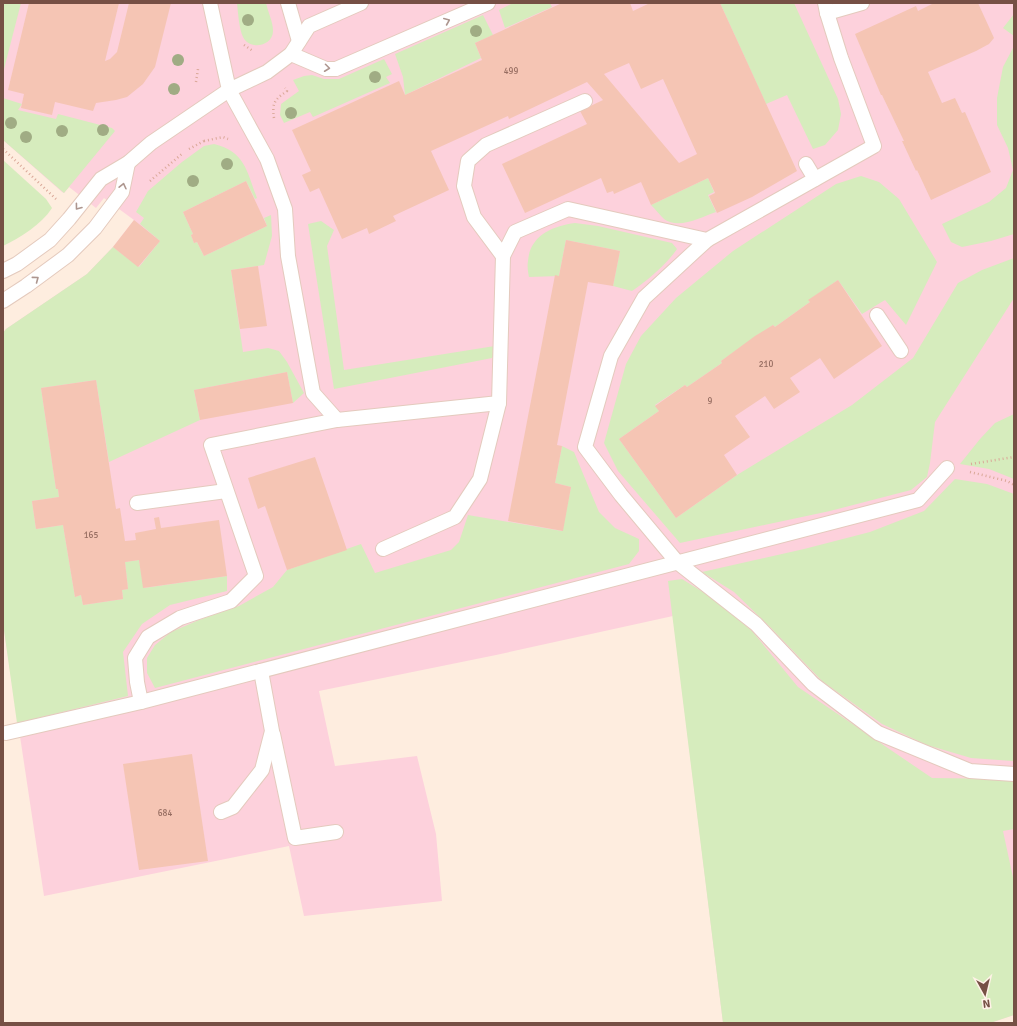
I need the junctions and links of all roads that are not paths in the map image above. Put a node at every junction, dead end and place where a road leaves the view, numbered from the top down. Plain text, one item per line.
1 (210, 3) edge
2 (288, 3) edge
3 (361, 3) edge
4 (488, 3) edge
5 (862, 3) edge
6 (826, 8) edge
7 (299, 41) junction
8 (291, 54) junction
9 (229, 90) junction
10 (585, 101) dead end
11 (128, 163) junction
12 (806, 164) dead end
13 (815, 179) junction
14 (707, 240) junction
15 (503, 256) junction
16 (3, 271) edge
17 (3, 301) edge
18 (877, 314) dead end
19 (901, 351) dead end
20 (499, 403) junction
21 (336, 420) junction
22 (947, 468) road end
23 (226, 490) junction
24 (138, 503) dead end
25 (383, 549) dead end
26 (677, 562) junction
27 (262, 671) junction
28 (142, 702) junction
29 (272, 731) junction
30 (6, 733) dead end
31 (1014, 774) edge
32 (221, 812) dead end
33 (336, 832) dead end

1 - 9 lane
2 - 7 lane
3 - 7 lane
8 -> 4 lane
5 - 6 lane
6 - 13 lane
7 - 8 lane
8 - 9 lane
9 - 11 lane
9 - 21 lane
10 - 15 lane
11 -> 16 lane
17 -> 11 lane
12 - 13 lane
13 - 14 lane
14 - 15 lane
14 - 26 lane
15 - 20 lane
18 - 19 lane
20 - 21 lane
20 - 25 lane
21 - 23 lane
22 - 26 lane
23 - 24 lane
23 - 28 lane
26 - 27 lane
26 - 31 lane
27 - 28 lane
27 - 29 lane
28 - 30 lane
29 - 32 lane
29 - 33 lane

